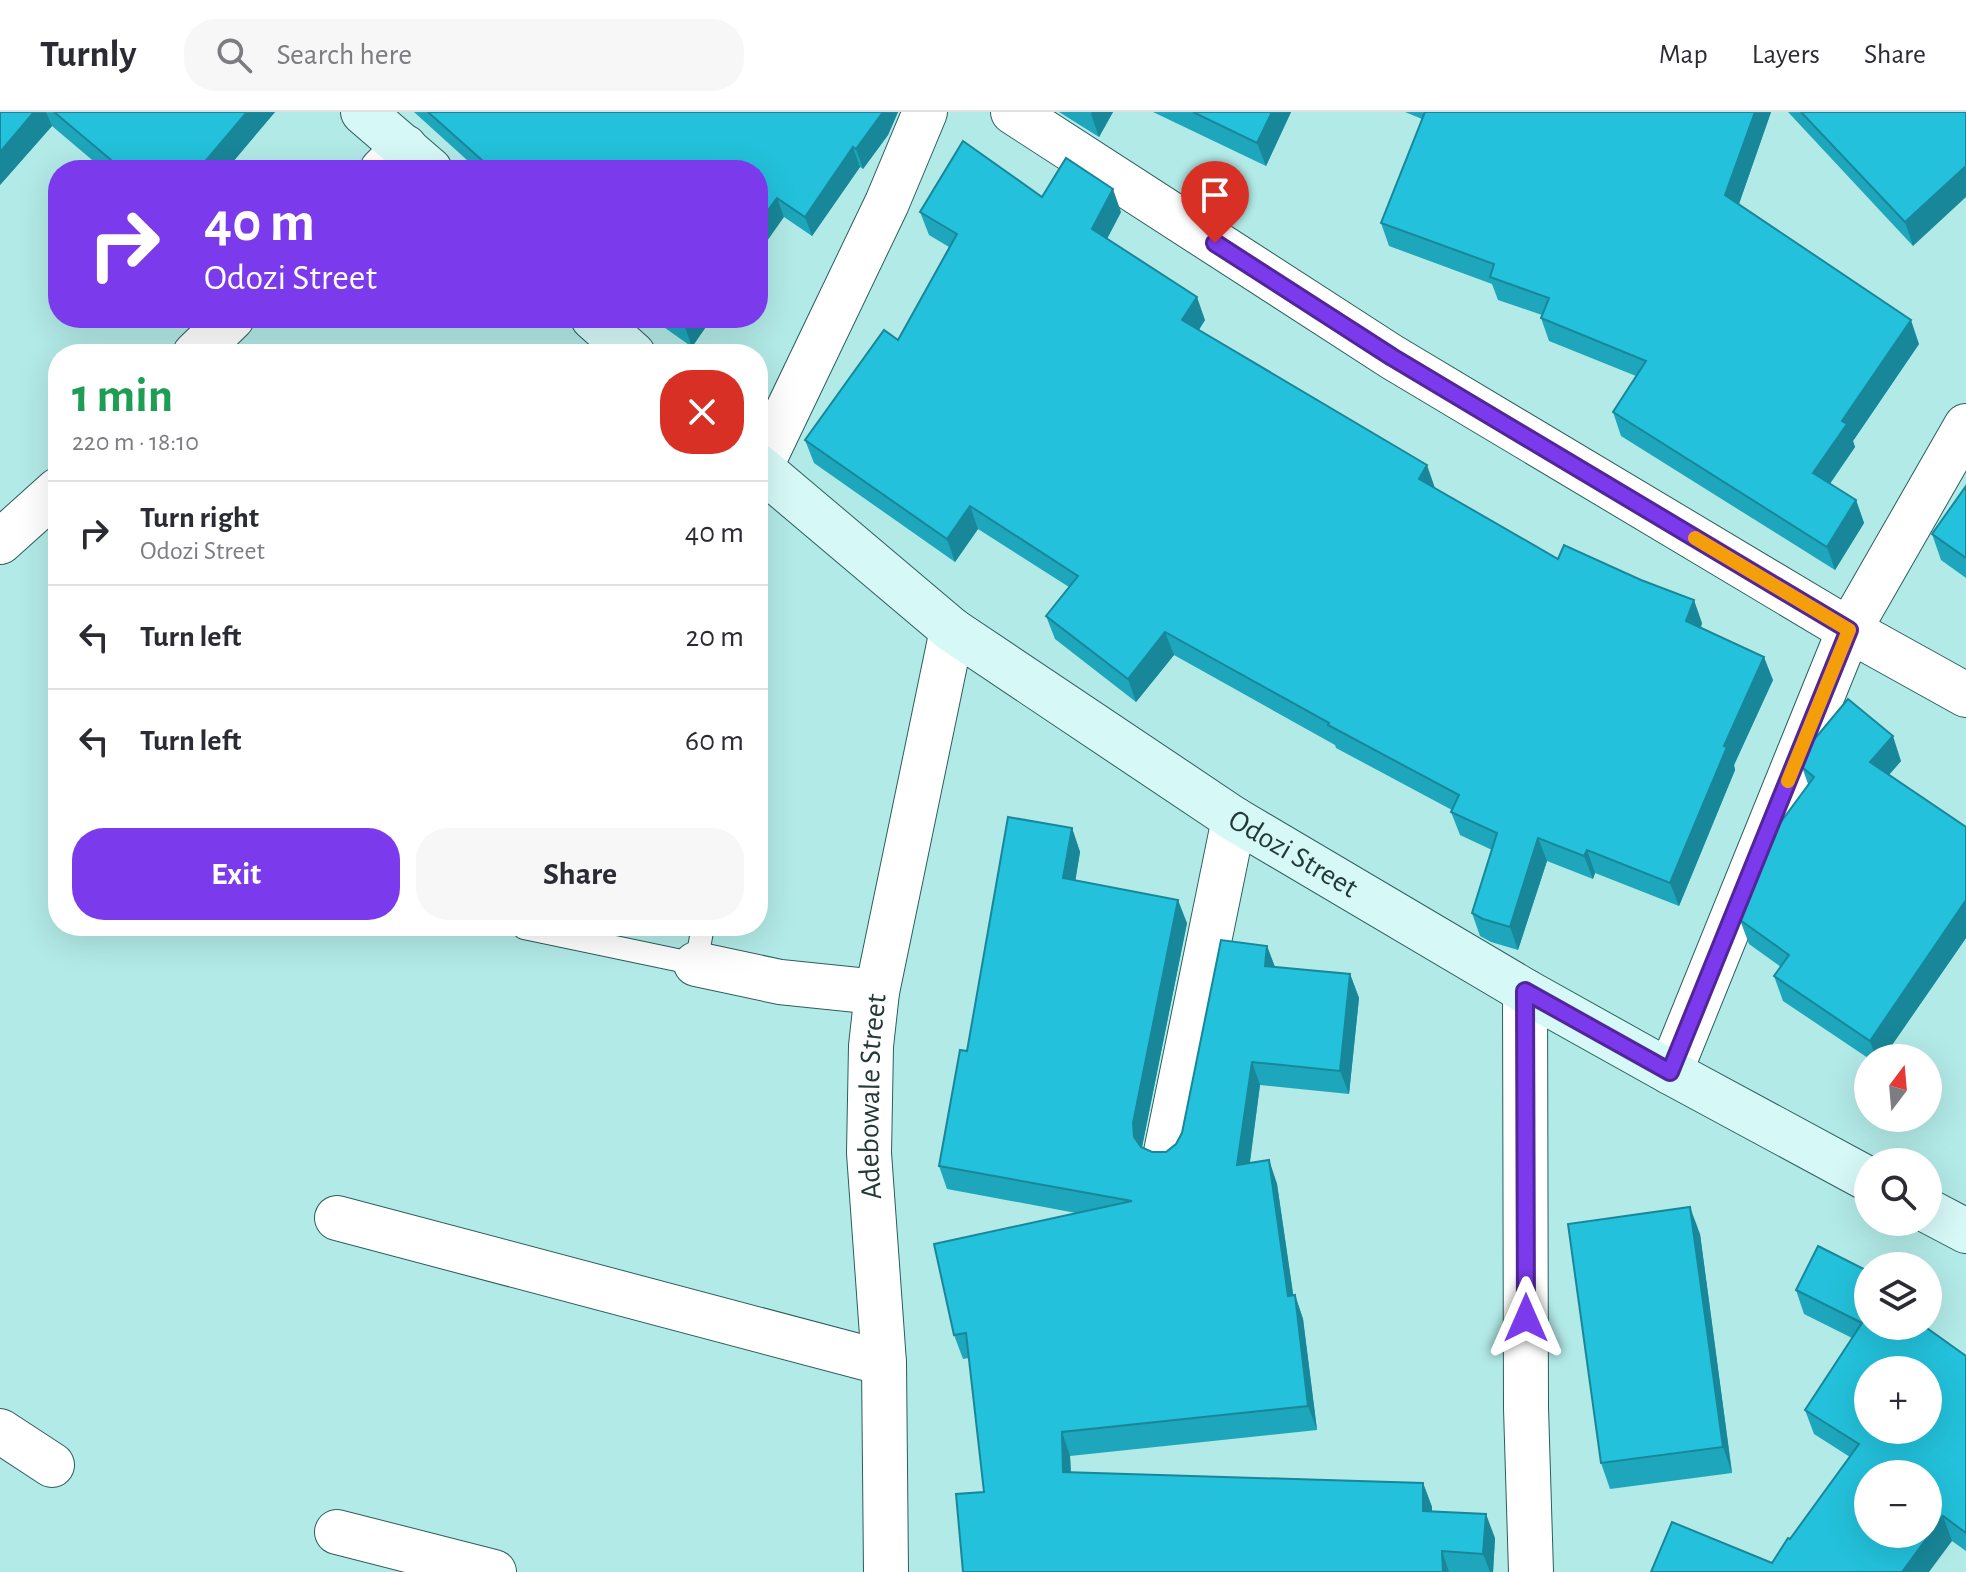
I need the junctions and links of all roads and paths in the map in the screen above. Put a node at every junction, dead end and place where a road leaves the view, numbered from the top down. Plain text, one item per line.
1 (363, 112) edge
2 (925, 112) edge
3 (1013, 112) edge
4 (404, 160) edge
5 (222, 328) edge
6 (604, 328) edge
7 (205, 344) edge
8 (622, 344) edge
9 (1966, 426) edge
10 (768, 448) edge
11 (768, 475) edge
12 (48, 499) edge
13 (0, 542) edge
14 (952, 630) junction
15 (1849, 630) junction
16 (1966, 695) edge
17 (1234, 819) junction
18 (607, 936) edge
19 (700, 945) edge
20 (1525, 991) junction
21 (877, 992) junction
22 (1670, 1072) junction
23 (1166, 1152) edge
24 (1854, 1171) edge
25 (337, 1218) dead end
26 (1942, 1218) edge
27 (1966, 1231) edge
28 (884, 1363) junction
29 (0, 1431) edge
30 (52, 1465) dead end
31 (337, 1532) dead end
32 (494, 1572) edge
33 (886, 1572) edge
34 (1531, 1572) edge

1 - 4 main road
2 - 10 street
3 - 15 street
5 - 7 street
6 - 8 main road
9 - 15 street
11 - 14 main road, Odozi Street
12 - 13 street
14 - 17 main road, Odozi Street
14 - 21 street, Adebowale Street
15 - 16 street
15 - 22 street
17 - 20 main road, Odozi Street
17 - 23 street
18 - 19 lane
19 - 21 street
20 - 22 main road, Odozi Street
20 - 34 street
21 - 28 street, Adebowale Street
22 - 24 main road, Odozi Street
25 - 28 street
26 - 27 main road
28 - 33 street, Adebowale Street
29 - 30 street
31 - 32 street

